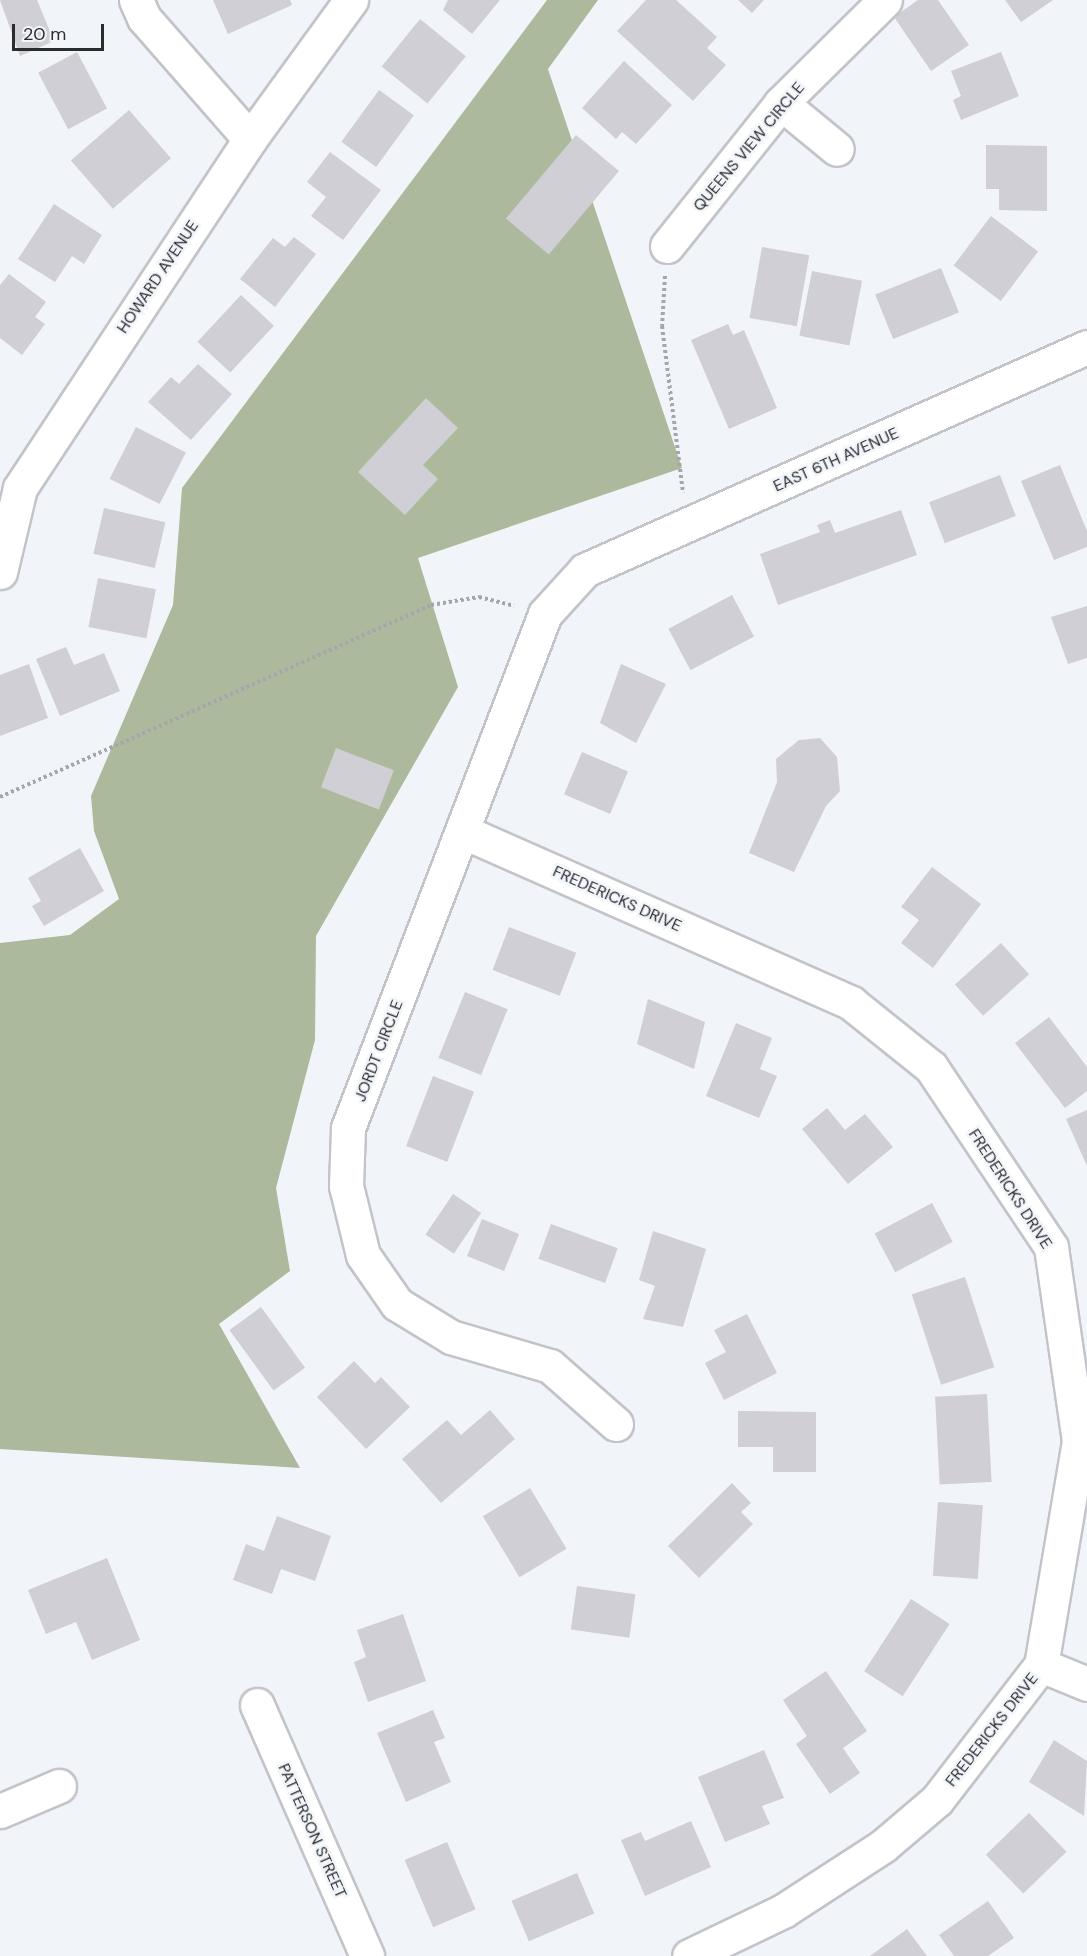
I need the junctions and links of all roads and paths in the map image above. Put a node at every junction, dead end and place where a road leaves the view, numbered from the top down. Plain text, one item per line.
1 (136, 0) edge
2 (351, 0) edge
3 (885, 0) edge
4 (781, 103) junction
5 (250, 139) junction
6 (837, 148) dead end
7 (667, 246) joint
8 (1087, 347) edge
9 (688, 526) junction
10 (585, 570) joint
11 (0, 572) edge
12 (479, 597) dead end
13 (0, 797) edge
14 (464, 832) junction
15 (616, 1424) dead end
16 (1041, 1665) junction
17 (1087, 1684) edge
18 (257, 1705) dead end
19 (59, 1786) dead end
20 (0, 1811) edge
21 (367, 1956) edge
22 (689, 1956) edge

1 - 5 street
2 - 5 street, HOWARD AVENUE
3 - 4 street, QUEENS VIEW CIRCLE
4 - 6 street
4 - 7 street, QUEENS VIEW CIRCLE
5 - 11 street, HOWARD AVENUE
7 - 9 path
8 - 9 street, EAST 6TH AVENUE
9 - 10 street, EAST 6TH AVENUE
10 - 14 street, JORDT CIRCLE
12 - 13 path
14 - 15 street, JORDT CIRCLE
14 - 16 street, FREDERICKS DRIVE
16 - 17 street
16 - 22 street, FREDERICKS DRIVE
18 - 21 street, PATTERSON STREET
19 - 20 street

